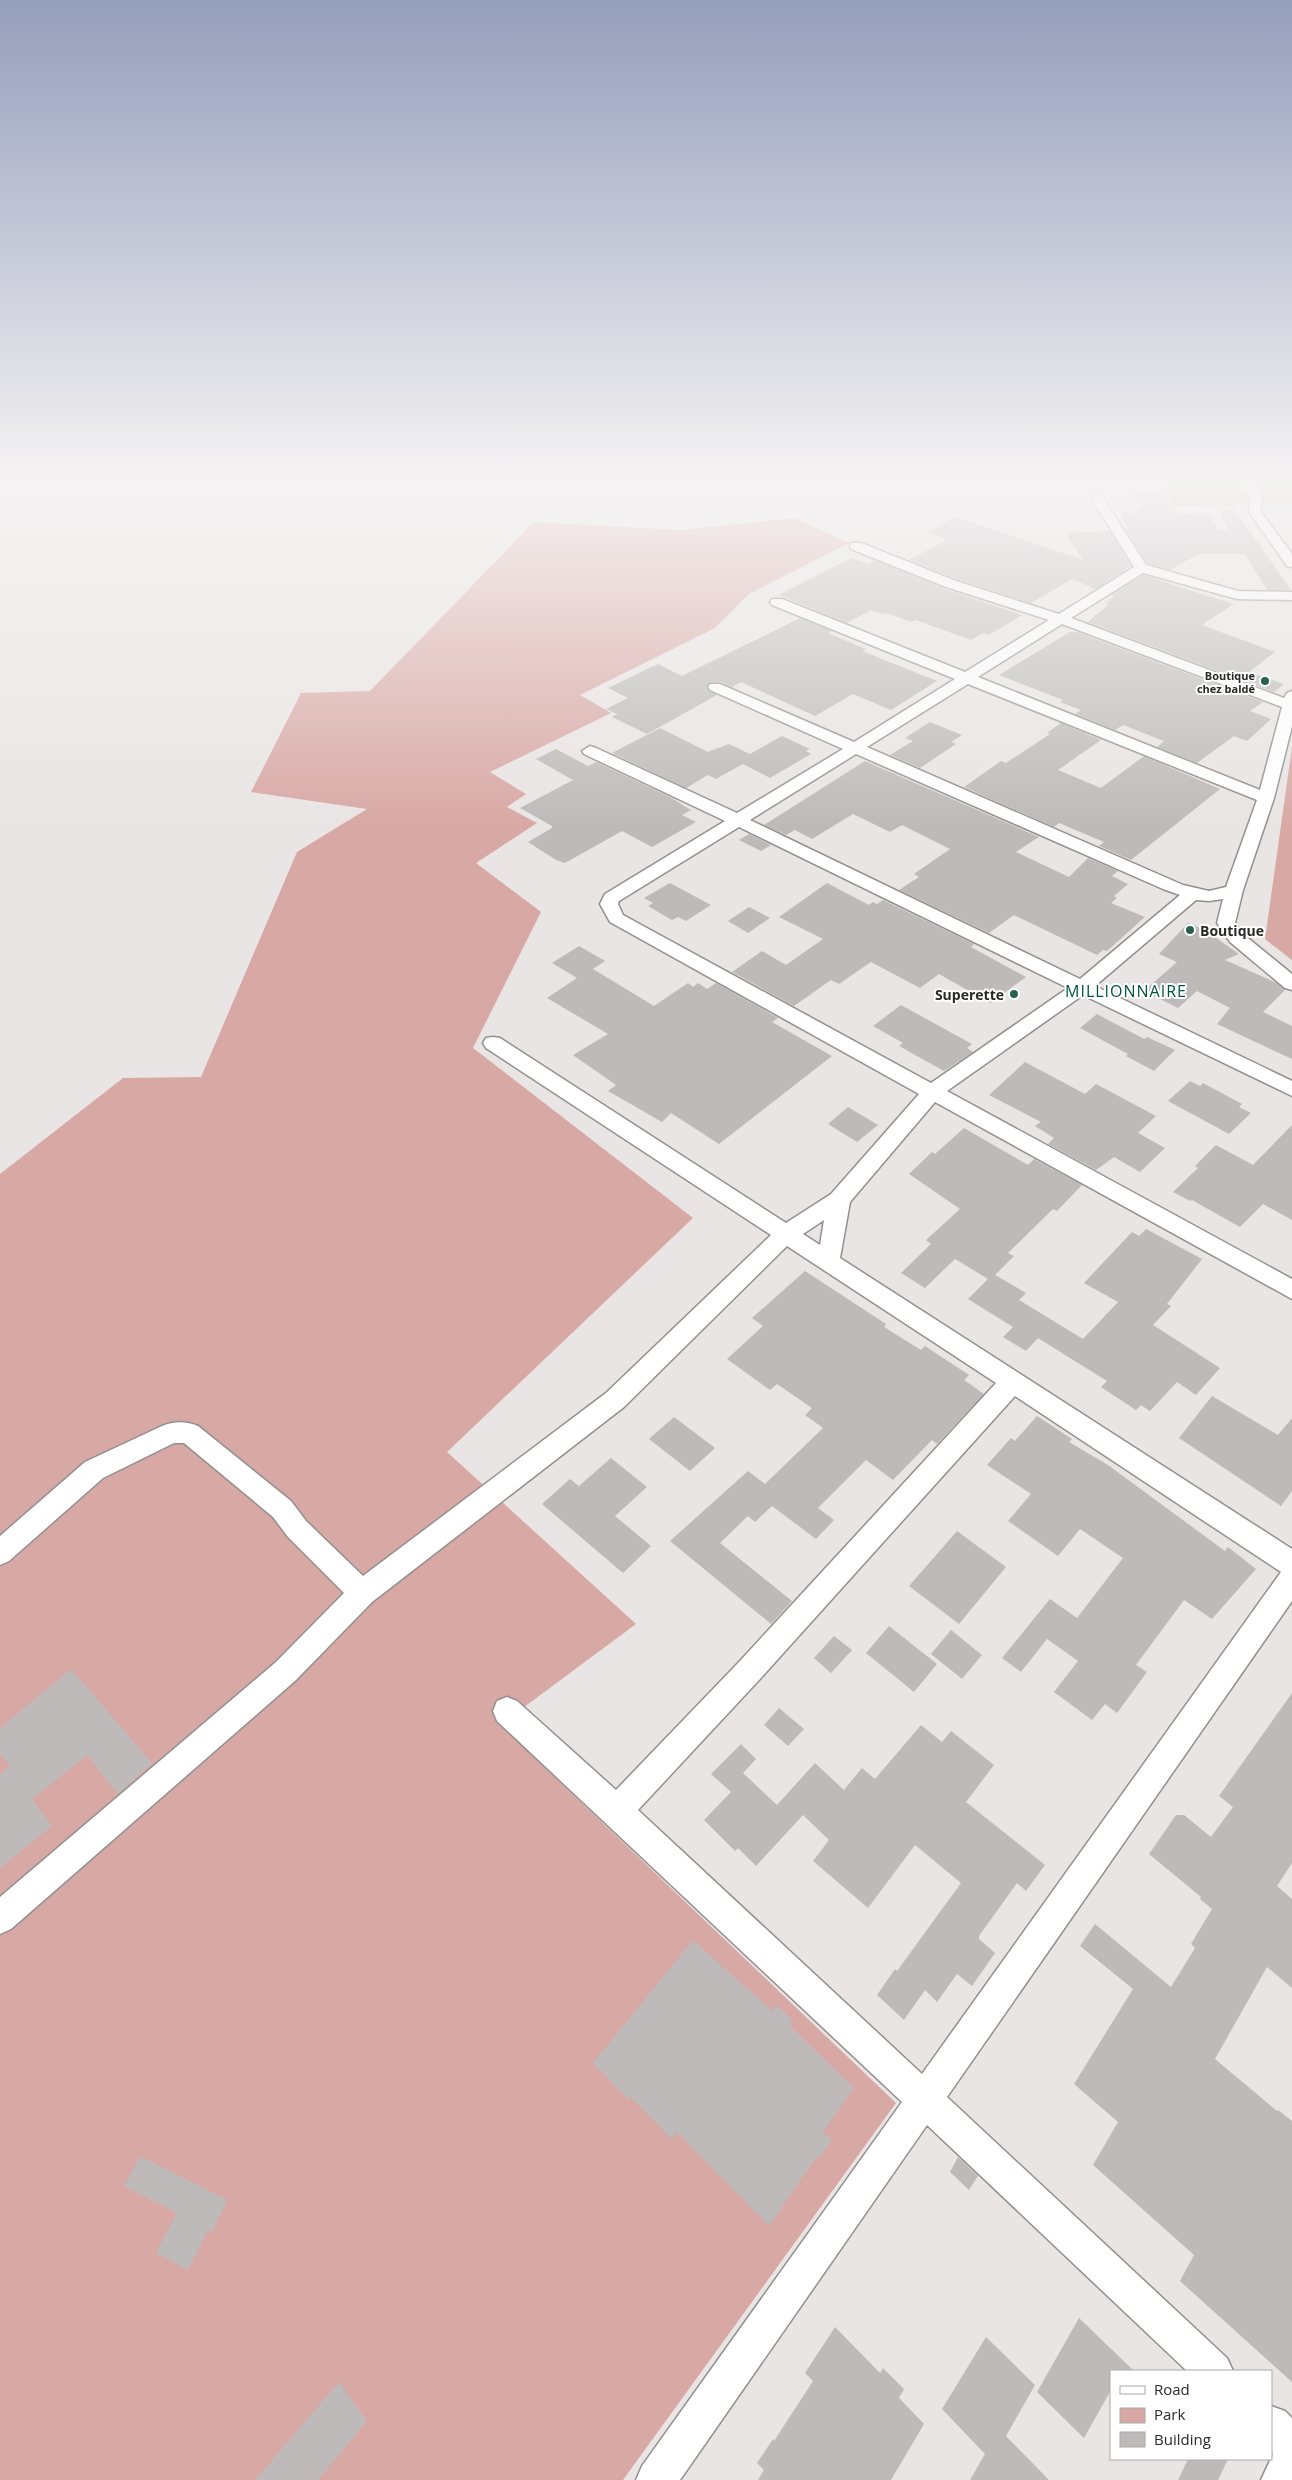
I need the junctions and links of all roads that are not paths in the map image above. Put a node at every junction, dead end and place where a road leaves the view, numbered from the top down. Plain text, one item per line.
1 (991, 597) edge
2 (1096, 597) edge
3 (777, 602) dead end
4 (1061, 619) junction
5 (964, 678) junction
6 (715, 686) dead end
7 (1291, 701) edge
8 (855, 748) junction
9 (590, 752) dead end
10 (1266, 798) junction
11 (739, 819) junction
12 (1234, 890) junction
13 (1192, 894) junction
14 (1292, 984) edge
15 (1081, 988) junction
16 (493, 1043) dead end
17 (1292, 1089) edge
18 (932, 1092) junction
19 (839, 1200) junction
20 (787, 1233) junction
21 (828, 1263) junction
22 (1292, 1290) edge
23 (1013, 1381) junction
24 (0, 1553) edge
25 (1292, 1564) edge
26 (1292, 1579) edge
27 (362, 1593) junction
28 (507, 1712) dead end
29 (617, 1811) junction
30 (0, 1918) edge
31 (925, 2098) junction
32 (1213, 2370) edge
33 (1272, 2426) edge
34 (1292, 2445) edge
35 (1292, 2457) edge
36 (656, 2480) edge
37 (1281, 2480) edge

1 - 4 street
2 - 4 street
3 - 5 street
4 - 5 street
4 - 7 street
5 - 8 street
5 - 10 street
6 - 8 street
7 - 10 street
8 - 11 street
8 - 13 street
9 - 11 street
10 - 12 street
11 - 15 street
11 - 18 street
12 - 13 street
12 - 14 street
13 - 15 street
15 - 17 street
15 - 18 street
16 - 20 street
18 - 19 street
18 - 22 street
19 - 20 street
19 - 21 street
20 - 21 street
20 - 27 street
21 - 23 street
23 - 25 street
23 - 29 street
24 - 27 street
26 - 31 street
27 - 30 street
28 - 29 street
29 - 31 street
31 - 32 street
31 - 36 street
33 - 34 street
35 - 37 street

